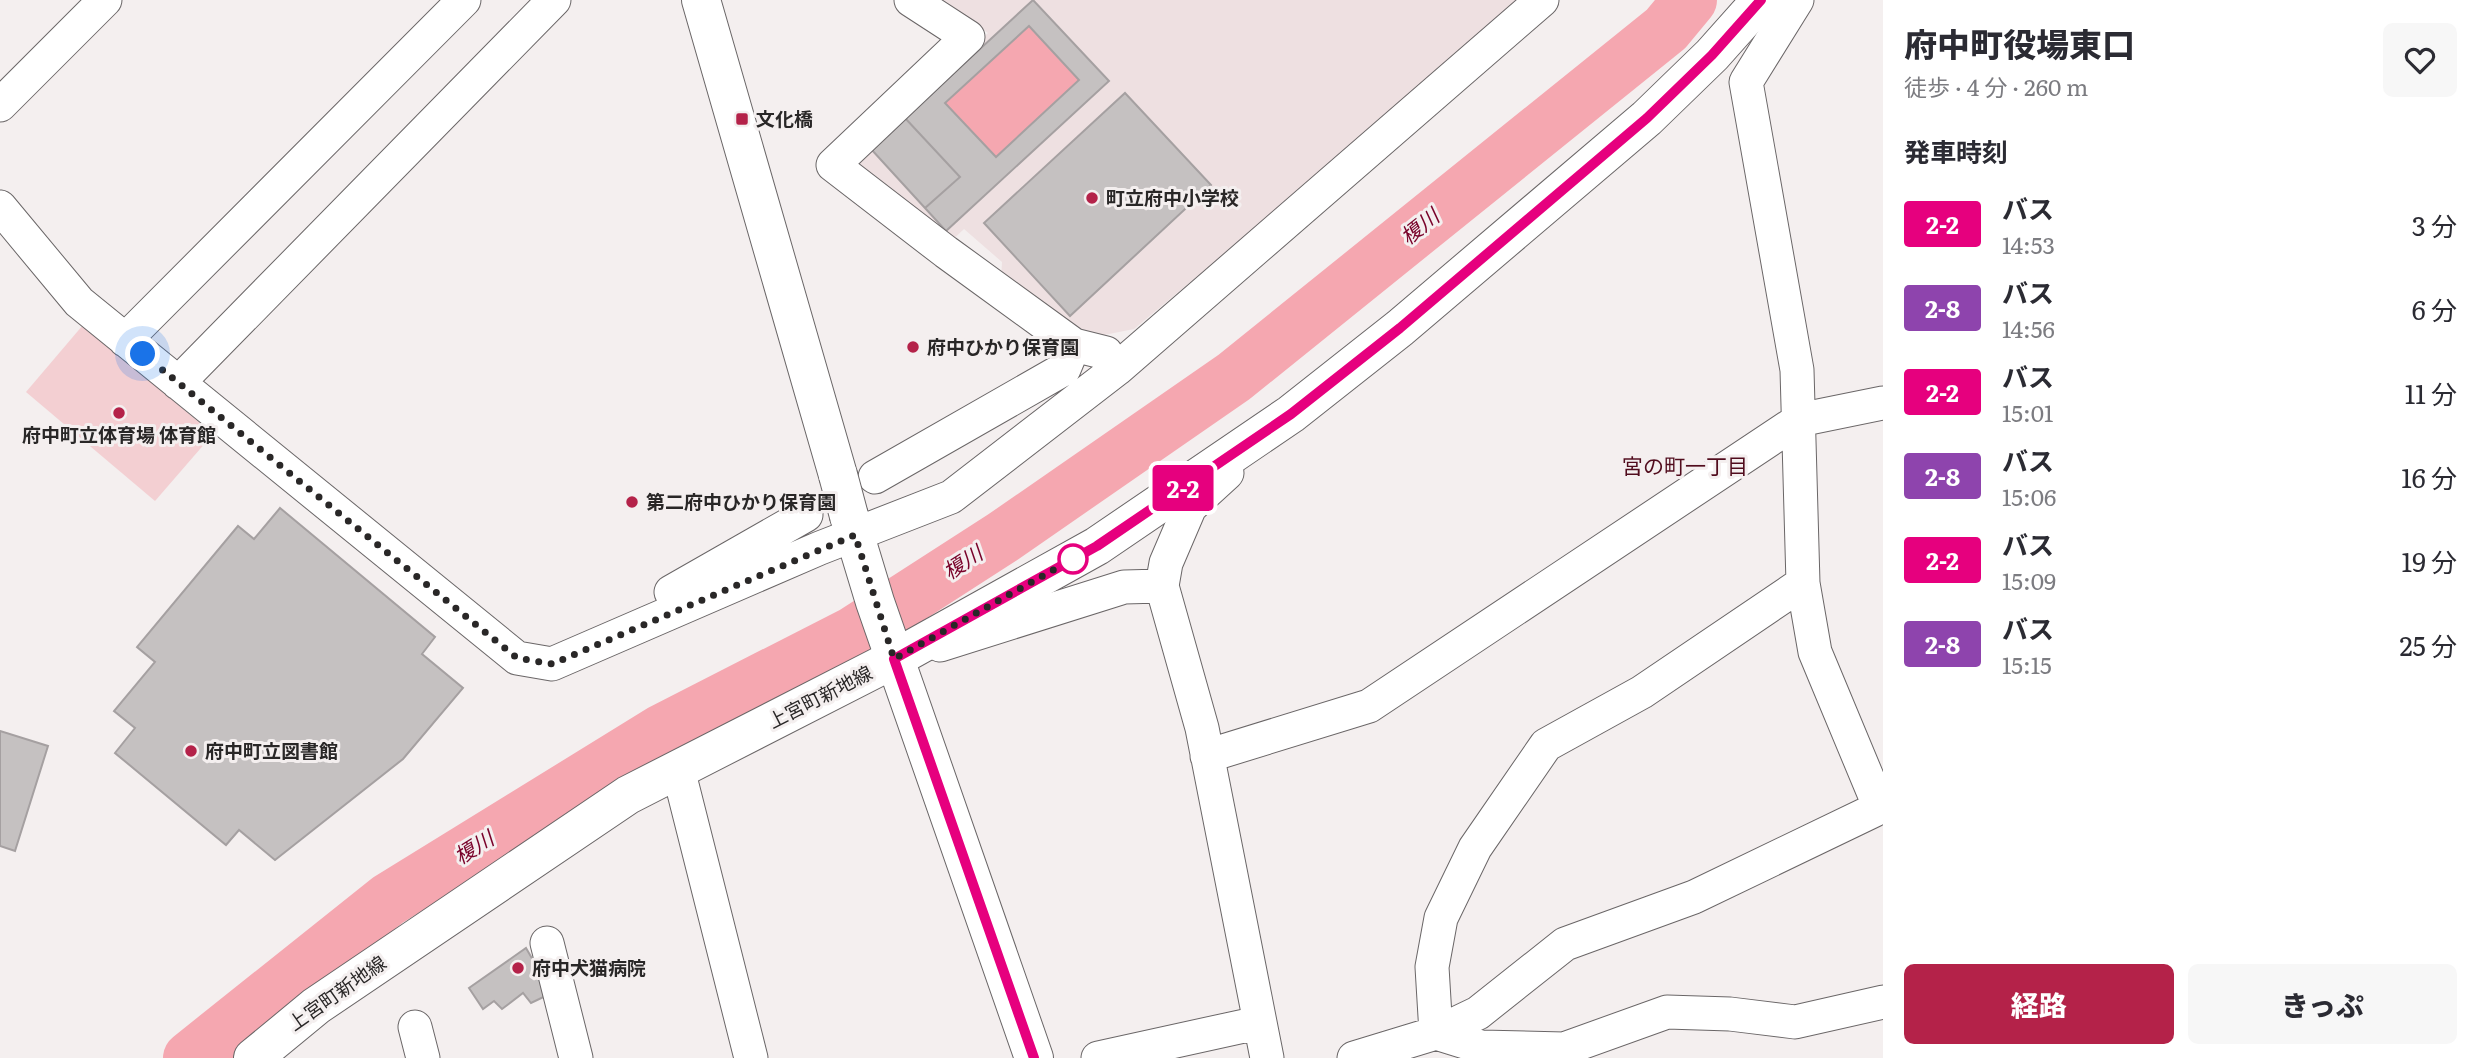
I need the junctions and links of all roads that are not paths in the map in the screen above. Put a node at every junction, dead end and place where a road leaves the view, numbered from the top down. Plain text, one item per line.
1 (105, 0) edge
2 (464, 0) edge
3 (554, 0) edge
4 (701, 0) edge
5 (911, 0) edge
6 (1542, 0) edge
7 (1761, 0) edge
8 (1797, 0) edge
9 (0, 105) edge
10 (0, 207) edge
11 (125, 340) junction
12 (1074, 345) junction
13 (1117, 369) junction
14 (178, 383) junction
15 (1883, 403) edge
16 (1291, 414) junction
17 (1799, 420) junction
18 (856, 476) junction
19 (806, 515) dead end
20 (855, 535) junction
21 (1803, 583) junction
22 (1162, 586) junction
23 (611, 637) junction
24 (889, 645) junction
25 (1207, 756) junction
26 (678, 769) junction
27 (1881, 807) edge
28 (547, 943) dead end
29 (1883, 1002) edge
30 (1258, 1023) junction
31 (1436, 1032) junction
32 (267, 1053) edge
33 (576, 1058) edge
34 (751, 1058) edge
35 (1034, 1058) edge
36 (1098, 1058) edge
37 (1267, 1058) edge
38 (1354, 1058) edge

1 - 9 street
2 - 11 street
3 - 14 street
4 - 18 main road
5 - 12 street
6 - 13 street
7 - 16 main road, 上宮町新地線
8 - 17 street
10 - 11 street
11 - 14 street
12 - 13 street
12 - 18 street
13 - 20 street
14 - 23 street
15 - 17 street
16 - 22 street
16 - 24 main road, 上宮町新地線
17 - 21 street
17 - 25 street
18 - 20 main road, bridge
19 - 23 street
20 - 23 street
20 - 24 main road
21 - 27 street
21 - 31 street
22 - 24 street
22 - 25 street
24 - 26 main road, 上宮町新地線
24 - 35 main road
25 - 30 street
26 - 32 main road, 上宮町新地線
26 - 34 street
27 - 31 street
28 - 33 street
29 - 31 street
30 - 36 street
30 - 37 street
31 - 38 street

